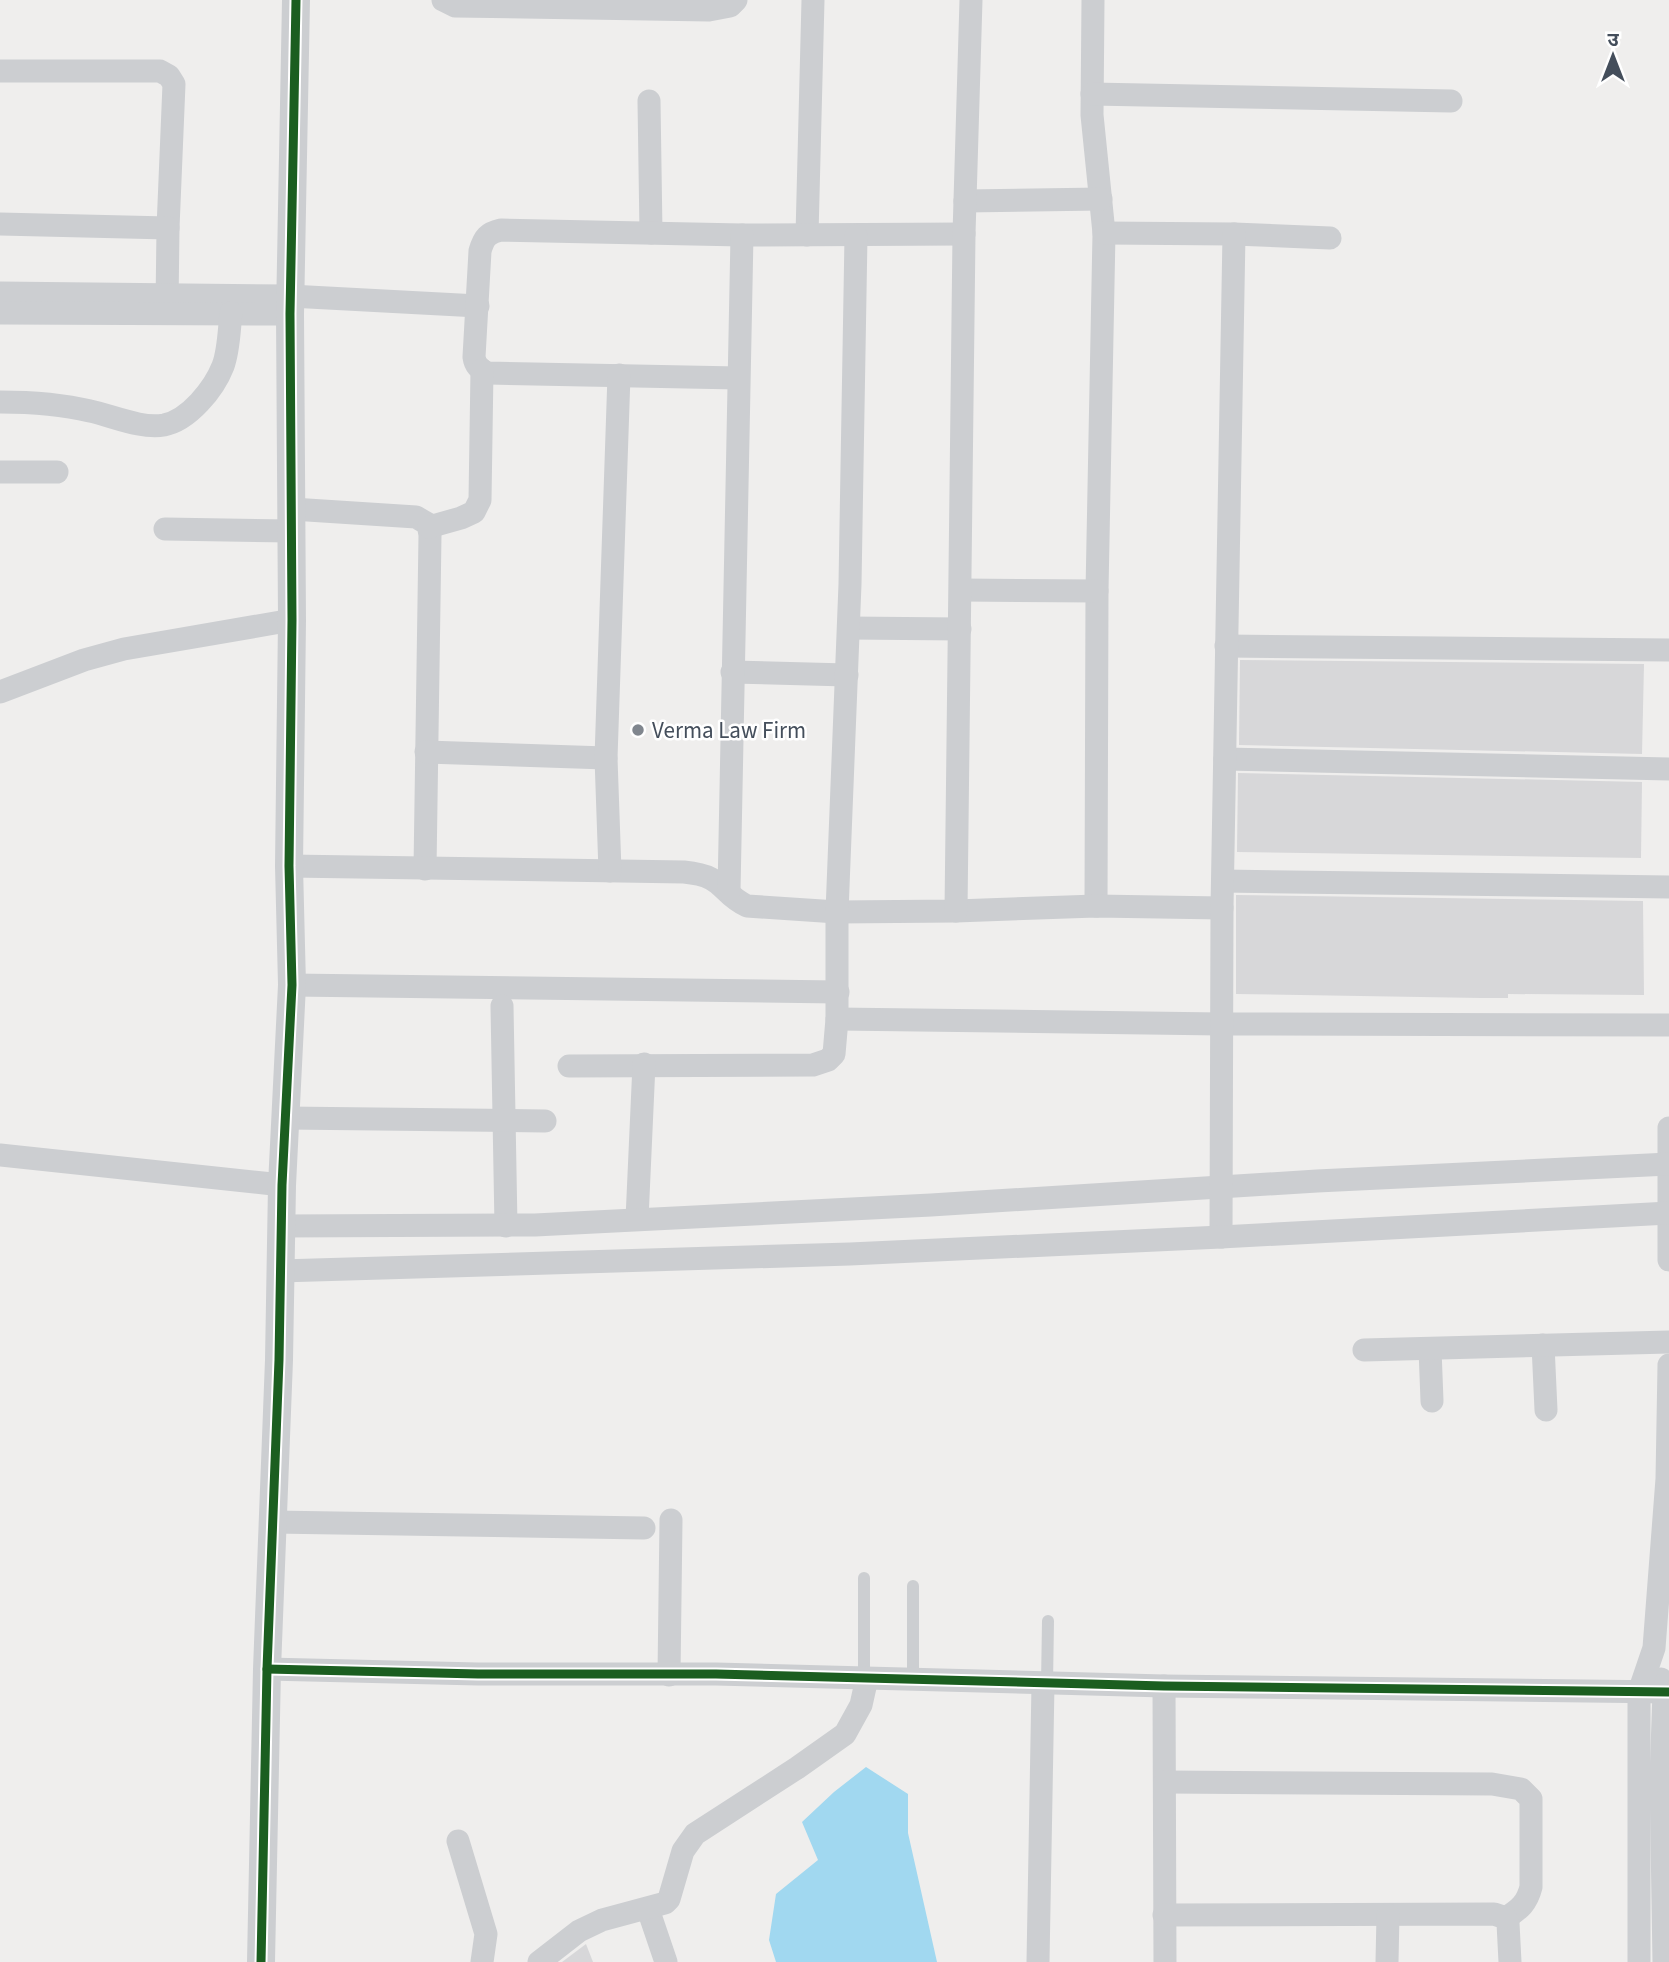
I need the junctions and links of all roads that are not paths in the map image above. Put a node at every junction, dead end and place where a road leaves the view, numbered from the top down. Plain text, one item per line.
1 (296, 0) edge
2 (443, 0) edge
3 (736, 0) edge
4 (813, 0) edge
5 (971, 0) edge
6 (1093, 0) edge
7 (0, 71) edge
8 (1092, 94) junction
9 (649, 101) dead end
10 (1451, 101) dead end
11 (1101, 199) junction
12 (965, 201) junction
13 (0, 224) edge
14 (167, 228) junction
15 (652, 233) junction
16 (1104, 233) junction
17 (807, 234) junction
18 (964, 234) junction
19 (1234, 234) junction
20 (742, 235) junction
21 (856, 236) junction
22 (1330, 237) dead end
23 (0, 293) edge
24 (167, 303) junction
25 (290, 305) junction
26 (478, 306) junction
27 (0, 313) edge
28 (231, 313) junction
29 (482, 370) junction
30 (619, 375) junction
31 (738, 377) junction
32 (0, 402) edge
33 (0, 472) edge
34 (57, 472) dead end
35 (291, 520) junction
36 (429, 527) junction
37 (165, 529) dead end
38 (961, 590) junction
39 (1097, 591) junction
40 (292, 620) junction
41 (849, 628) junction
42 (960, 629) junction
43 (1226, 646) junction
44 (1669, 650) edge
45 (732, 672) junction
46 (847, 675) junction
47 (0, 692) edge
48 (426, 752) junction
49 (606, 758) junction
50 (1225, 758) junction
51 (1669, 769) edge
52 (289, 866) junction
53 (425, 869) junction
54 (610, 871) junction
55 (1223, 881) junction
56 (1669, 887) edge
57 (729, 891) junction
58 (1096, 906) junction
59 (1222, 908) junction
60 (956, 911) junction
61 (838, 912) junction
62 (292, 985) junction
63 (838, 992) junction
64 (502, 1006) dead end
65 (838, 1019) junction
66 (1222, 1024) junction
67 (1669, 1026) edge
68 (644, 1064) junction
69 (569, 1066) dead end
70 (286, 1118) junction
71 (503, 1120) junction
72 (545, 1122) dead end
73 (1669, 1128) edge
74 (0, 1155) edge
75 (1668, 1164) edge
76 (282, 1185) junction
77 (1222, 1186) junction
78 (1669, 1213) edge
79 (637, 1219) junction
80 (281, 1226) junction
81 (506, 1226) junction
82 (1221, 1237) junction
83 (1669, 1260) edge
84 (280, 1271) junction
85 (1669, 1342) edge
86 (1543, 1345) junction
87 (1430, 1349) junction
88 (1364, 1350) dead end
89 (1669, 1364) edge
90 (1432, 1401) dead end
91 (1546, 1410) dead end
92 (1668, 1465) edge
93 (671, 1520) dead end
94 (273, 1522) junction
95 (644, 1528) dead end
96 (864, 1578) dead end
97 (912, 1586) dead end
98 (1048, 1621) dead end
99 (1654, 1648) junction
100 (268, 1669) junction
101 (669, 1675) junction
102 (866, 1678) junction
103 (913, 1679) junction
104 (1045, 1684) junction
105 (1164, 1686) junction
106 (1639, 1692) junction
107 (1666, 1692) edge
108 (1164, 1782) junction
109 (458, 1840) dead end
110 (648, 1909) junction
111 (1164, 1915) junction
112 (1388, 1915) junction
113 (1506, 1918) junction
114 (261, 1962) edge
115 (482, 1962) edge
116 (539, 1962) edge
117 (666, 1962) edge
118 (1038, 1962) edge
119 (1165, 1962) edge
120 (1387, 1962) edge
121 (1510, 1962) edge
122 (1639, 1962) edge
123 (1664, 1962) edge

1 - 25 street
2 - 3 street
4 - 17 street
5 - 12 street
6 - 8 street
7 - 14 street
8 - 10 street
8 - 11 street
9 - 15 street
11 - 12 street
11 - 16 street
12 - 18 street
13 - 14 street
14 - 24 street
15 - 20 street
15 - 26 street
16 - 19 street
16 - 39 street
17 - 20 street
17 - 21 street
18 - 21 street
18 - 38 street
19 - 22 street
19 - 43 street
20 - 31 street
21 - 41 street
23 - 24 street
24 - 25 street
24 - 27 street
24 - 28 street
25 - 26 street
25 - 28 street
25 - 35 street
26 - 29 street
28 - 32 street
29 - 30 street
29 - 36 street
30 - 31 street
30 - 49 street
31 - 45 street
33 - 34 street
35 - 36 street
35 - 37 street
35 - 40 street
36 - 48 street
38 - 39 street
38 - 42 street
39 - 58 street
40 - 47 street
40 - 52 street
41 - 42 street
41 - 46 street
42 - 60 street
43 - 44 street
43 - 50 street
45 - 46 street
45 - 57 street
46 - 61 street
48 - 49 street
48 - 53 street
49 - 54 street
50 - 51 street
50 - 55 street
52 - 53 street
52 - 62 street
53 - 54 street
54 - 57 street
55 - 56 street
55 - 59 street
57 - 61 street
58 - 59 street
58 - 60 street
59 - 66 street
60 - 61 street
61 - 63 street
62 - 63 street
62 - 70 street
63 - 65 street
64 - 71 street
65 - 66 street
65 - 68 street
66 - 67 street
66 - 77 street
68 - 69 street
68 - 79 street
70 - 71 street
70 - 76 street
71 - 72 street
71 - 81 street
73 - 75 street
74 - 76 street
75 - 77 street
75 - 78 street
76 - 80 street
77 - 79 street
77 - 82 street
78 - 82 street
78 - 83 street
79 - 81 street
80 - 81 street
80 - 84 street
82 - 84 street
84 - 94 street
85 - 86 street
86 - 87 street
86 - 91 street
87 - 88 street
87 - 90 street
89 - 92 street
92 - 99 street
93 - 101 street
94 - 95 street
94 - 100 street
96 - 102 lane
97 - 103 lane
98 - 104 lane
99 - 106 street
99 - 107 street
100 - 101 street
100 - 114 street
101 - 102 street
102 - 103 street
102 - 110 street
103 - 104 street
104 - 105 street
104 - 118 street
105 - 106 street
105 - 108 street
106 - 107 street
106 - 122 street
107 - 123 street
108 - 111 street
108 - 113 street
109 - 115 street
110 - 116 street
110 - 117 street
111 - 112 street
111 - 119 street
112 - 113 street
112 - 120 street
113 - 121 street

